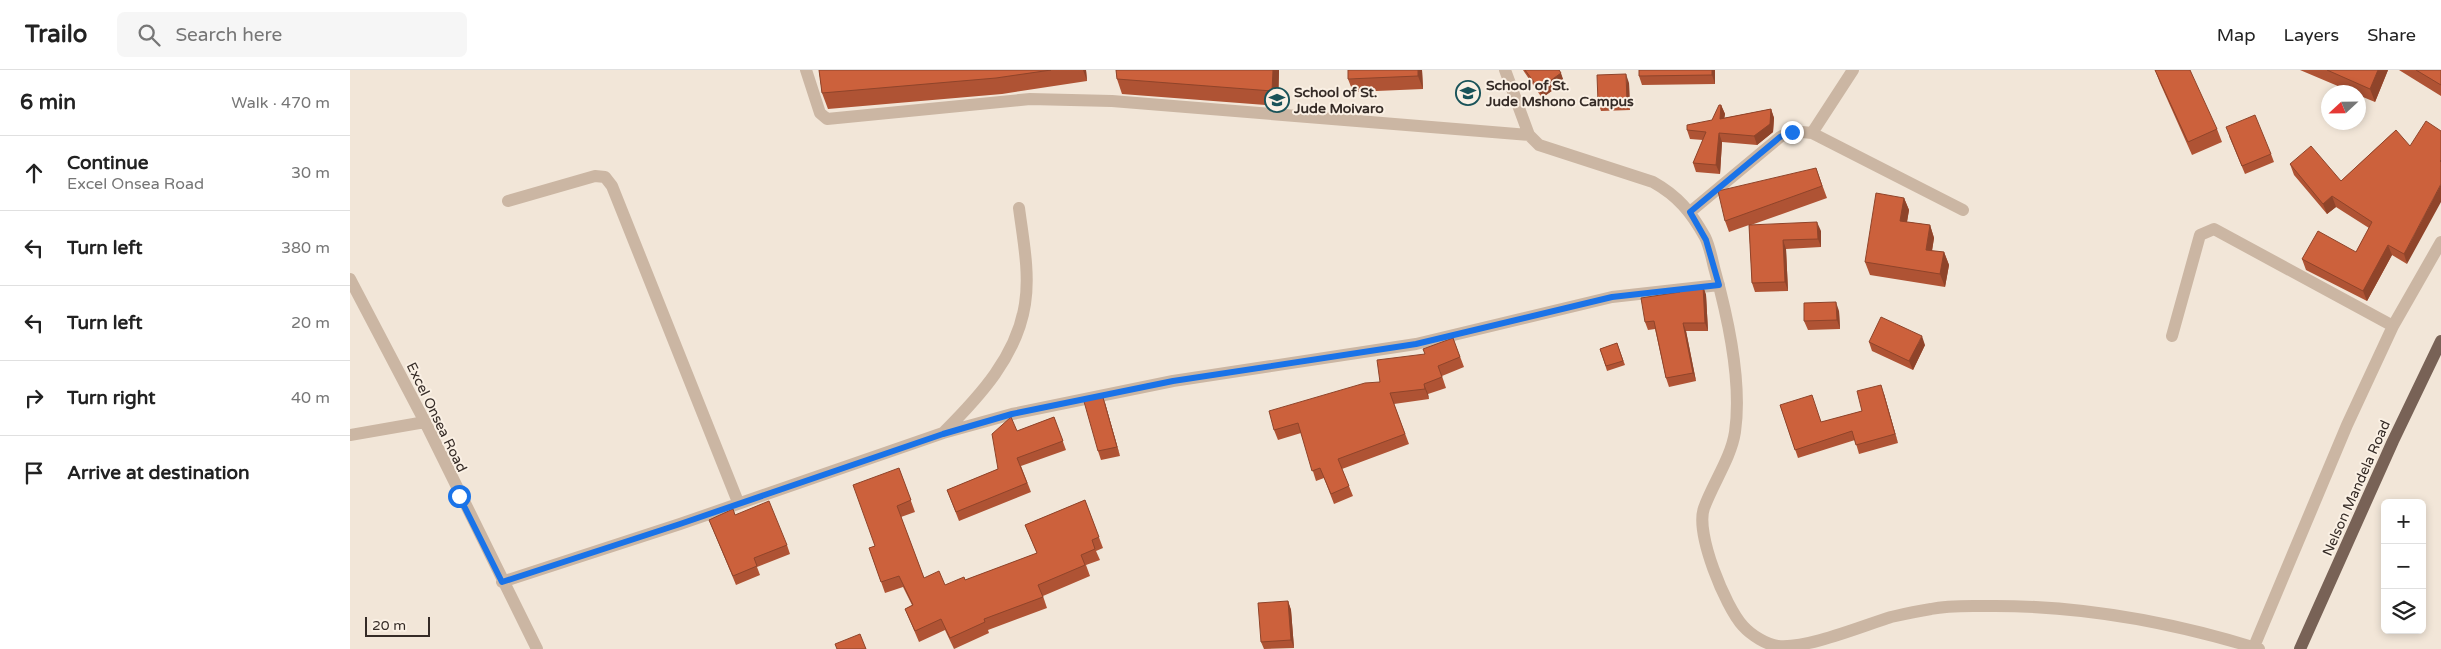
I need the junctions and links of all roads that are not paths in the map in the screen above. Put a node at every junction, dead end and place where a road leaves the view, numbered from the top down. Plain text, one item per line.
1 (806, 70) edge
2 (1505, 70) edge
3 (1853, 70) edge
4 (1812, 133) junction
5 (1528, 135) junction
6 (508, 201) dead end
7 (1019, 208) dead end
8 (1963, 210) dead end
9 (1690, 212) junction
10 (2441, 242) edge
11 (350, 279) edge
12 (1719, 285) junction
13 (2393, 326) junction
14 (2172, 336) dead end
15 (2441, 341) edge
16 (425, 422) junction
17 (943, 434) junction
18 (350, 435) edge
19 (738, 502) junction
20 (502, 582) junction
21 (1776, 648) edge
22 (2255, 648) edge
23 (537, 649) edge
24 (2300, 649) edge

1 - 5 street
2 - 5 street
3 - 4 street
4 - 8 street
4 - 9 street
5 - 9 street
6 - 19 street
7 - 17 street
9 - 12 street
10 - 13 street
11 - 16 street, Excel Onsea Road
12 - 17 street
12 - 21 street
13 - 14 street
13 - 22 street
15 - 24 main road, Nelson Mandela Road
16 - 18 street
16 - 20 street, Excel Onsea Road
17 - 19 street
19 - 20 street
20 - 23 street, Excel Onsea Road
21 - 22 street

